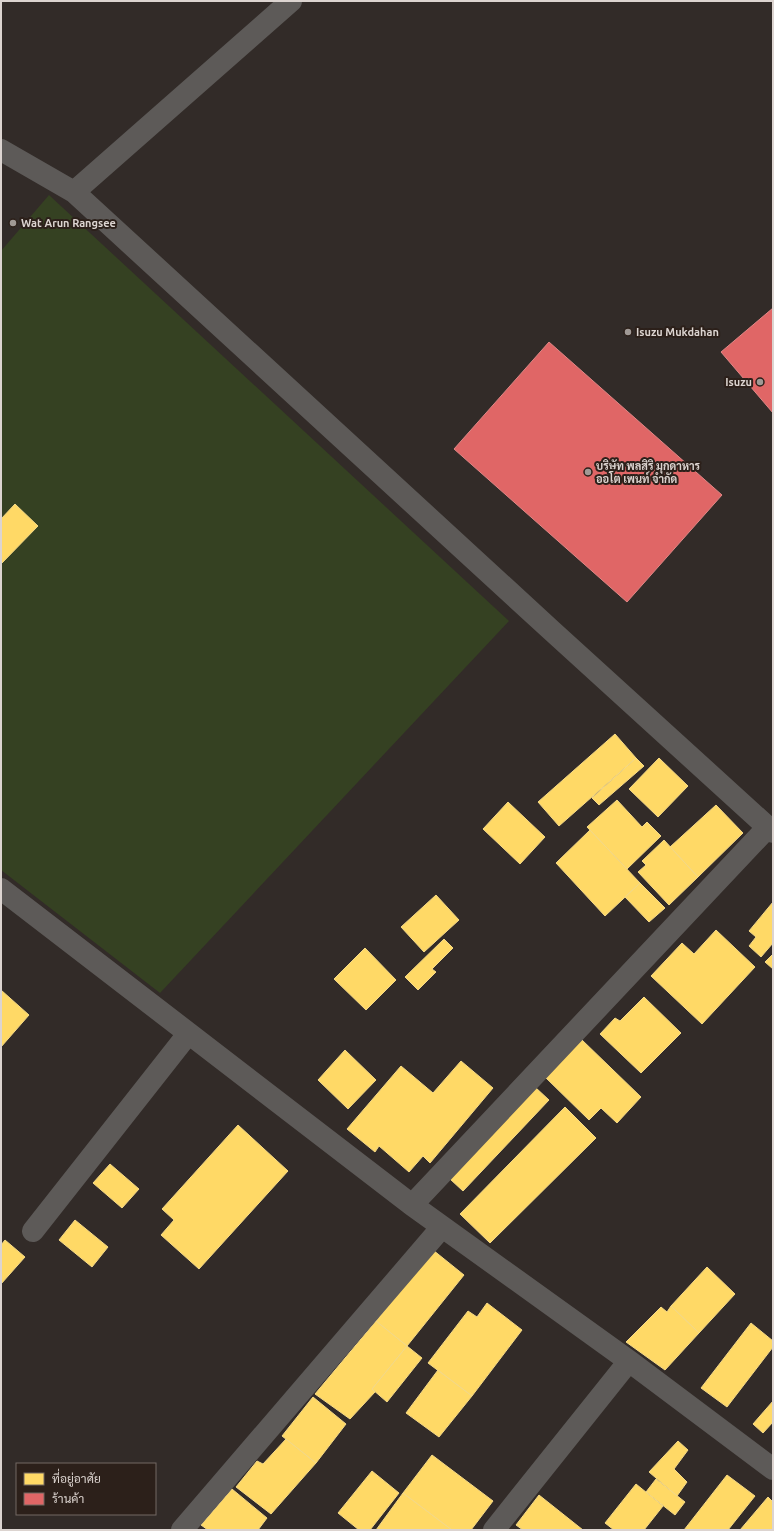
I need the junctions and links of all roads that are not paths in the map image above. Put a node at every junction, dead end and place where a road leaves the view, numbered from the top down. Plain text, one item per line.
1 (291, 1) edge
2 (1, 150) edge
3 (74, 192) junction
4 (771, 830) edge
5 (1, 888) edge
6 (188, 1034) junction
7 (412, 1205) junction
8 (442, 1227) junction
9 (33, 1231) dead end
10 (628, 1362) junction
11 (773, 1469) edge
12 (182, 1530) edge
13 (494, 1530) edge

1 - 3 street
2 - 3 street
3 - 4 street
4 - 7 street
5 - 6 street
6 - 7 street
6 - 9 street
7 - 8 street
8 - 10 street
8 - 12 street
10 - 11 street
10 - 13 street

